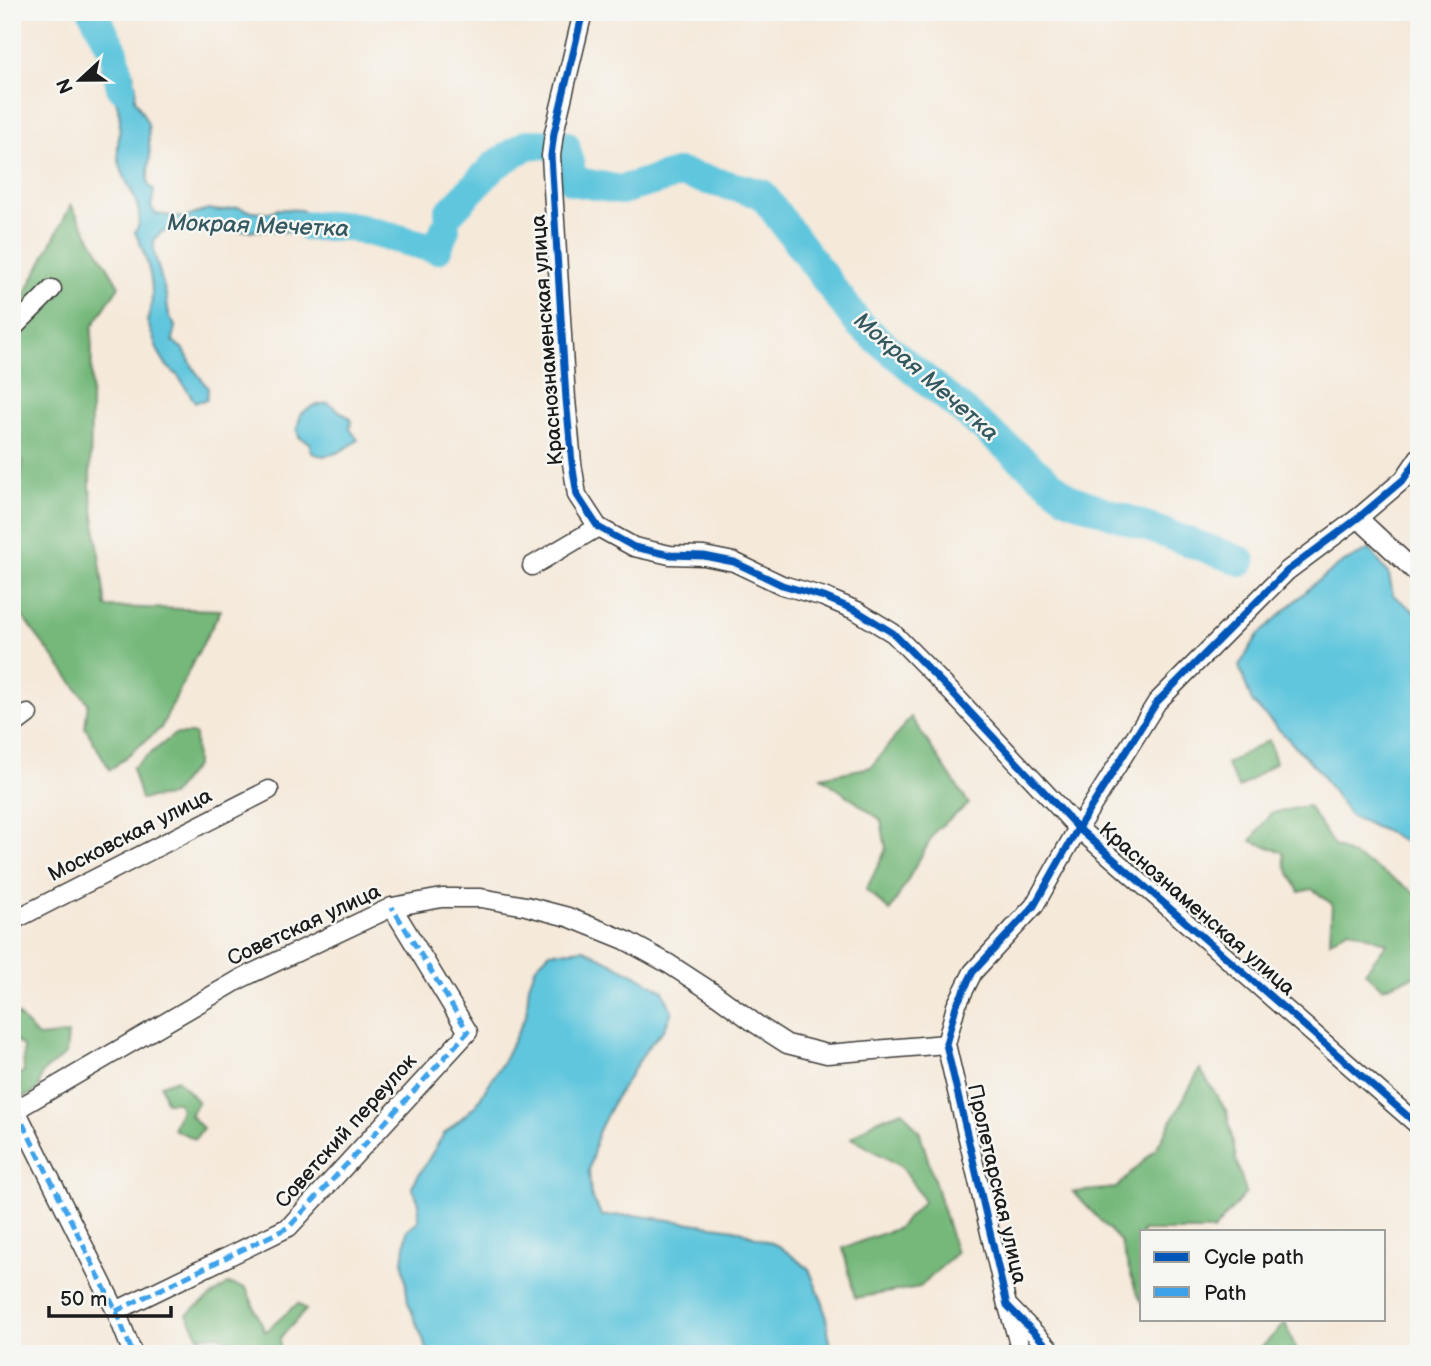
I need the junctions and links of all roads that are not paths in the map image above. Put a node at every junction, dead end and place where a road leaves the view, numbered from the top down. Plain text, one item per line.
1 (583, 12) edge
2 (52, 289) dead end
3 (12, 329) edge
4 (1419, 457) edge
5 (1358, 518) junction
6 (598, 527) junction
7 (533, 566) dead end
8 (1419, 575) edge
9 (29, 714) dead end
10 (12, 726) edge
11 (269, 790) dead end
12 (1078, 828) junction
13 (392, 907) junction
14 (12, 921) edge
15 (946, 1044) junction
16 (14, 1111) edge
17 (1419, 1126) edge
18 (1007, 1305) junction
19 (116, 1311) junction
20 (133, 1354) edge
21 (1022, 1354) edge
22 (1055, 1354) edge

1 - 6 street, Краснознаменская улица
2 - 3 street
4 - 5 street
5 - 8 street
5 - 12 street
6 - 7 street
6 - 12 street, Краснознаменская улица
9 - 10 street
11 - 14 street, Московская улица
12 - 15 street
12 - 17 street, Краснознаменская улица
13 - 15 street, Советская улица
13 - 16 street, Советская улица
13 - 19 street, Советский переулок
15 - 18 street, Пролетарская улица
16 - 19 street
18 - 21 street, Пролетарская улица
18 - 22 street, Пролетарская улица
19 - 20 street

